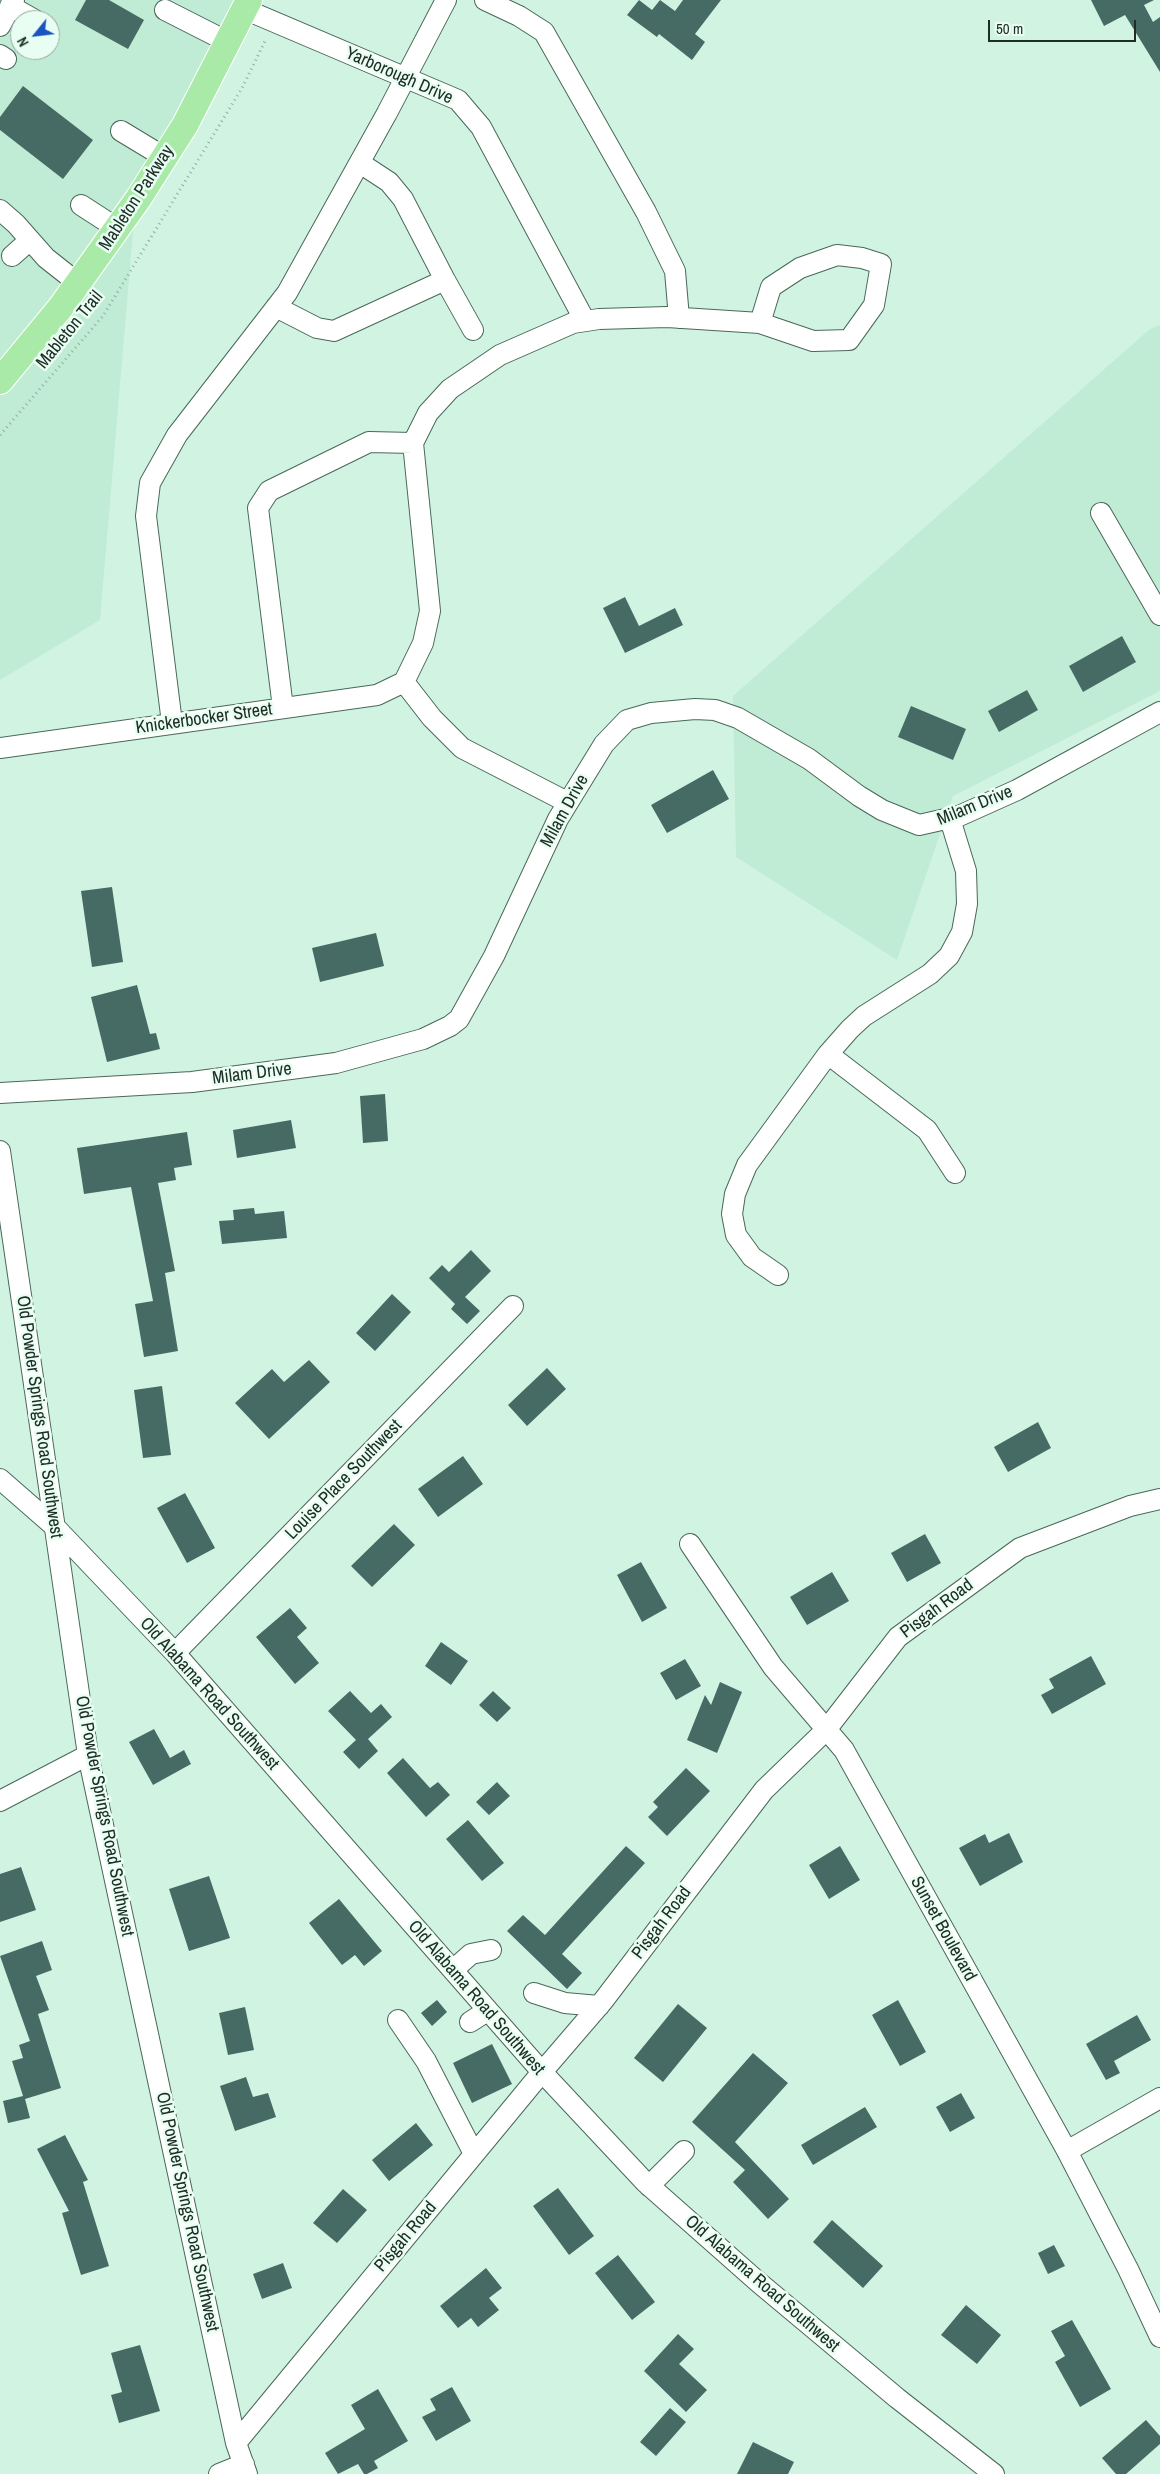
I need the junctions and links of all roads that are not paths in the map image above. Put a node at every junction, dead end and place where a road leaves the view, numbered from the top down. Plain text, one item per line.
1 (446, 0) edge
2 (485, 0) edge
3 (12, 3) edge
4 (246, 5) edge
5 (164, 11) edge
6 (0, 26) edge
7 (228, 42) junction
8 (405, 78) junction
9 (121, 131) dead end
10 (164, 157) junction
11 (360, 162) junction
12 (81, 205) dead end
13 (0, 210) edge
14 (118, 229) junction
15 (30, 240) junction
16 (12, 256) dead end
17 (445, 280) junction
18 (79, 284) junction
19 (276, 307) junction
20 (679, 318) junction
21 (585, 321) junction
22 (760, 323) junction
23 (472, 330) dead end
24 (0, 381) edge
25 (413, 443) junction
26 (1101, 513) dead end
27 (1160, 615) edge
28 (404, 682) junction
29 (283, 708) junction
30 (1160, 712) edge
31 (172, 723) junction
32 (0, 748) edge
33 (567, 802) junction
34 (950, 819) junction
35 (828, 1054) junction
36 (0, 1093) edge
37 (0, 1151) edge
38 (955, 1173) dead end
39 (778, 1276) dead end
40 (513, 1306) dead end
41 (0, 1479) edge
42 (1160, 1499) edge
43 (54, 1527) junction
44 (690, 1544) dead end
45 (175, 1654) junction
46 (826, 1730) junction
47 (88, 1755) junction
48 (0, 1801) edge
49 (491, 1950) dead end
50 (452, 1970) junction
51 (534, 1993) dead end
52 (599, 2006) junction
53 (488, 2010) junction
54 (398, 2020) dead end
55 (470, 2022) dead end
56 (542, 2072) junction
57 (1160, 2098) edge
58 (1066, 2151) junction
59 (684, 2152) dead end
60 (474, 2154) junction
61 (649, 2186) junction
62 (1160, 2337) edge
63 (236, 2443) junction
64 (245, 2469) edge
65 (987, 2472) edge
66 (219, 2474) edge

1 - 8 street
2 - 20 street
3 - 6 street
4 - 7 main road, Mableton Parkway
4 - 8 street, Yarborough Drive
5 - 7 street
7 - 10 main road, Mableton Parkway
8 - 11 street
8 - 21 street, Yarborough Drive
9 - 10 street
10 - 14 main road, Mableton Parkway
11 - 17 street
11 - 19 street
12 - 14 street
13 - 15 street
14 - 18 main road, Mableton Parkway
15 - 16 street
15 - 18 street
17 - 19 street
17 - 23 street
18 - 24 main road, Mableton Parkway
19 - 31 street
20 - 21 street
20 - 22 street
21 - 25 street
22 - 22 street
25 - 28 street
25 - 29 street
26 - 27 street
28 - 29 street, Knickerbocker Street
28 - 33 street
29 - 31 street, Knickerbocker Street
30 - 34 street, Milam Drive
31 - 32 street, Knickerbocker Street
33 - 34 street, Milam Drive
33 - 36 street, Milam Drive
34 - 35 street
35 - 38 street
35 - 39 street
37 - 43 street, Old Powder Springs Road Southwest
40 - 45 street, Louise Place Southwest
41 - 43 street, Old Alabama Road Southwest
42 - 46 street, Pisgah Road
43 - 45 street, Old Alabama Road Southwest
43 - 47 street, Old Powder Springs Road Southwest
44 - 46 street, Sunset Boulevard
45 - 50 street, Old Alabama Road Southwest
46 - 52 street, Pisgah Road
46 - 58 street, Sunset Boulevard
47 - 48 street
47 - 63 street, Old Powder Springs Road Southwest
49 - 50 street
50 - 53 street, Old Alabama Road Southwest
51 - 52 street
52 - 56 street, Pisgah Road
53 - 55 street
53 - 56 street, Old Alabama Road Southwest
54 - 60 street
56 - 60 street, Pisgah Road
56 - 61 street, Old Alabama Road Southwest
57 - 58 street
58 - 62 street, Sunset Boulevard
59 - 61 street
60 - 63 street, Pisgah Road
61 - 65 street, Old Alabama Road Southwest
63 - 64 street, Old Powder Springs Road Southwest
64 - 66 street

